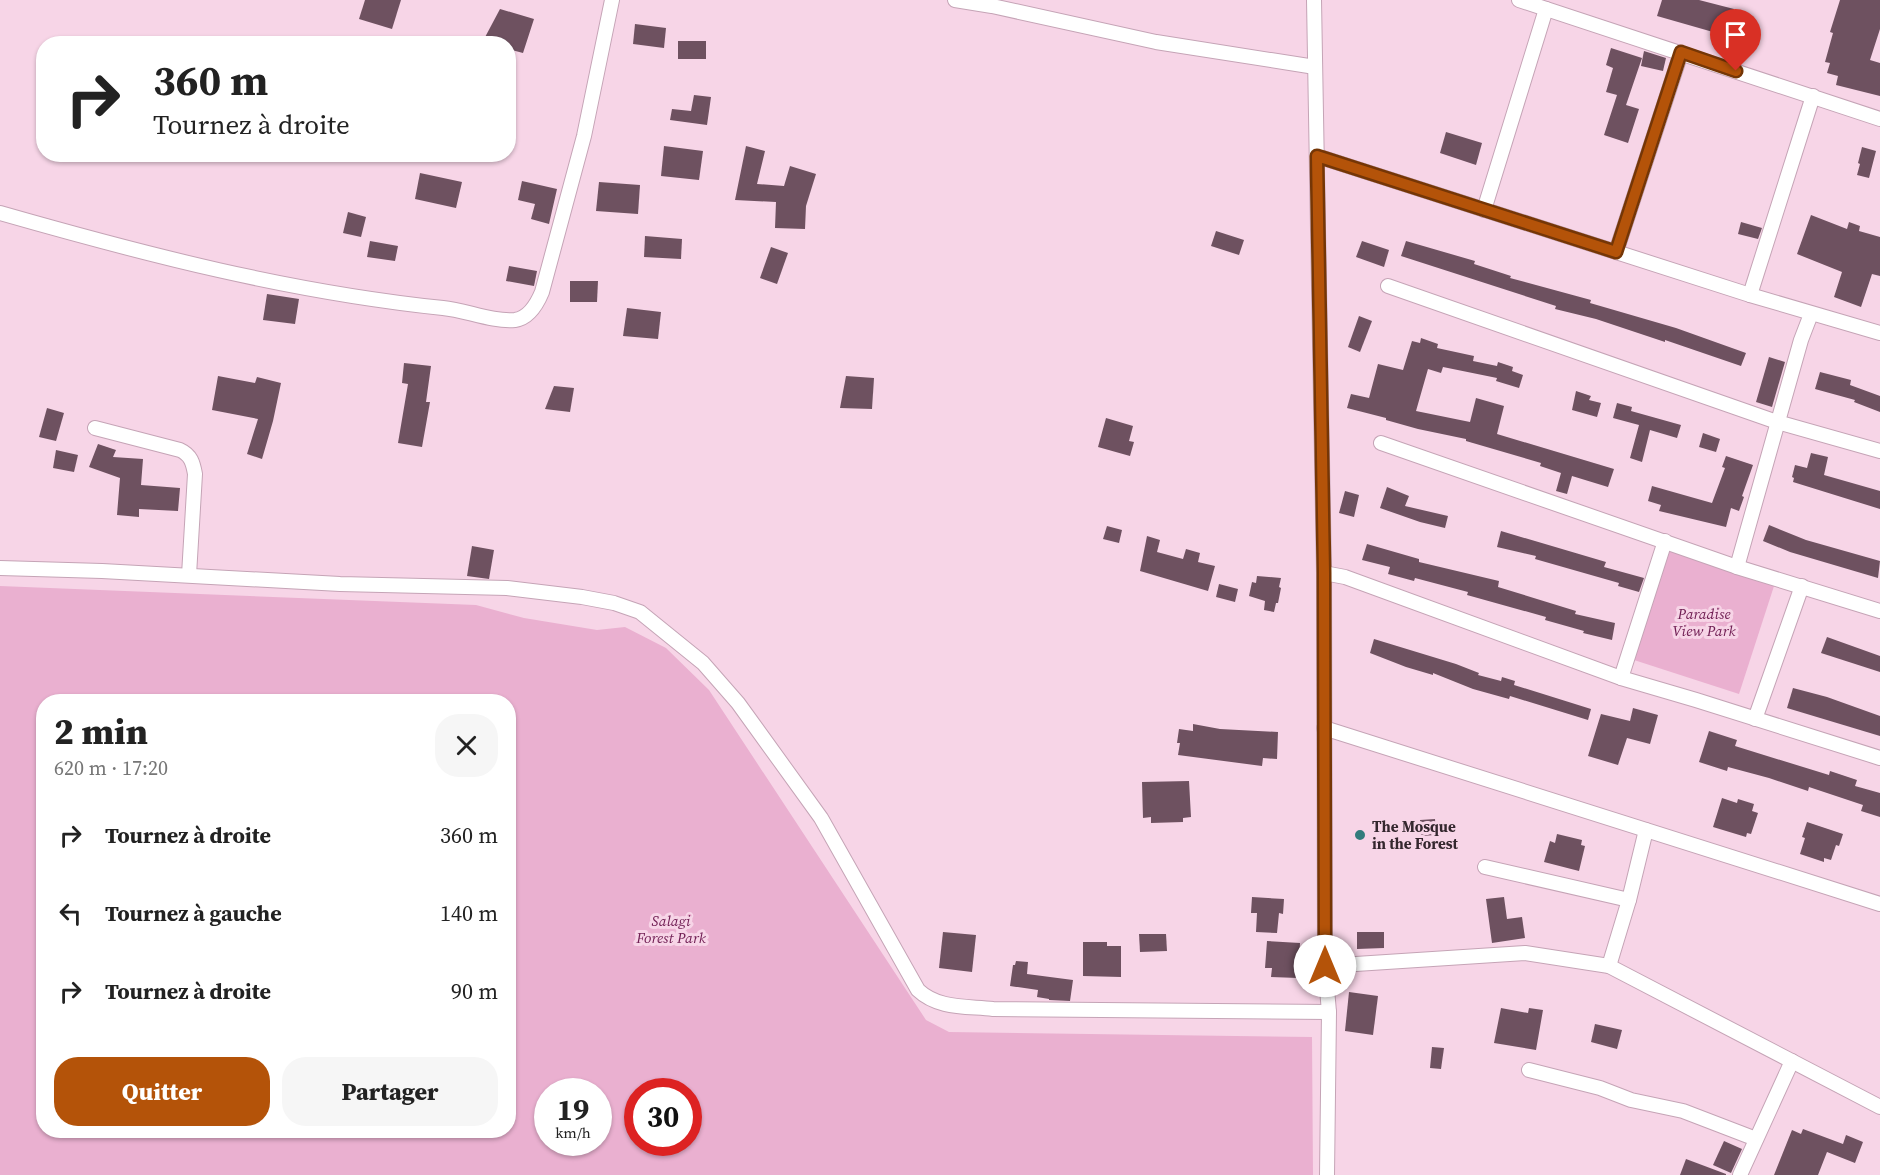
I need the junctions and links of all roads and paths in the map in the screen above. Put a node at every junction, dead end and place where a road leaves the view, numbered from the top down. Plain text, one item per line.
1 (612, 0) edge
2 (955, 0) edge
3 (1314, 0) edge
4 (1519, 0) edge
5 (1546, 9) junction
6 (1681, 52) junction
7 (1315, 67) junction
8 (1813, 96) junction
9 (1880, 119) edge
10 (1317, 156) junction
11 (1484, 210) junction
12 (0, 213) edge
13 (1616, 252) junction
14 (1388, 286) dead end
15 (1750, 295) junction
16 (1811, 314) junction
17 (1880, 333) edge
18 (1777, 422) junction
19 (95, 429) dead end
20 (1381, 444) dead end
21 (1880, 451) edge
22 (1665, 541) junction
23 (1737, 567) junction
24 (0, 568) edge
25 (1324, 573) junction
26 (189, 575) junction
27 (1802, 586) junction
28 (1880, 611) edge
29 (1621, 678) junction
30 (1755, 719) junction
31 (1324, 728) junction
32 (1880, 758) edge
33 (1646, 830) junction
34 (1485, 867) dead end
35 (1629, 900) junction
36 (1880, 904) edge
37 (1325, 966) junction
38 (1609, 966) junction
39 (1329, 1012) junction
40 (1792, 1062) junction
41 (1529, 1070) dead end
42 (1880, 1107) edge
43 (1756, 1139) junction
44 (1326, 1175) edge
45 (1740, 1175) edge

1 - 12 street
2 - 7 street
3 - 7 street
4 - 5 street
5 - 6 street
5 - 11 street
6 - 8 street
6 - 13 street
7 - 10 street
8 - 9 street
8 - 15 street
10 - 11 street
10 - 25 street
11 - 13 street
13 - 15 street
14 - 18 street
15 - 16 street
16 - 17 street
16 - 18 street
18 - 21 street
18 - 23 street
19 - 26 street
20 - 22 street
22 - 23 street
22 - 29 street
23 - 27 street
24 - 26 street
25 - 29 street
25 - 31 street
26 - 39 street
27 - 28 street
27 - 30 street
29 - 30 street
30 - 32 street
31 - 33 street
31 - 37 street
33 - 35 street
33 - 36 street
34 - 35 street
35 - 38 street
37 - 38 street
37 - 39 street
38 - 40 street
39 - 44 street
40 - 42 street
40 - 43 street
41 - 43 street
43 - 45 street

